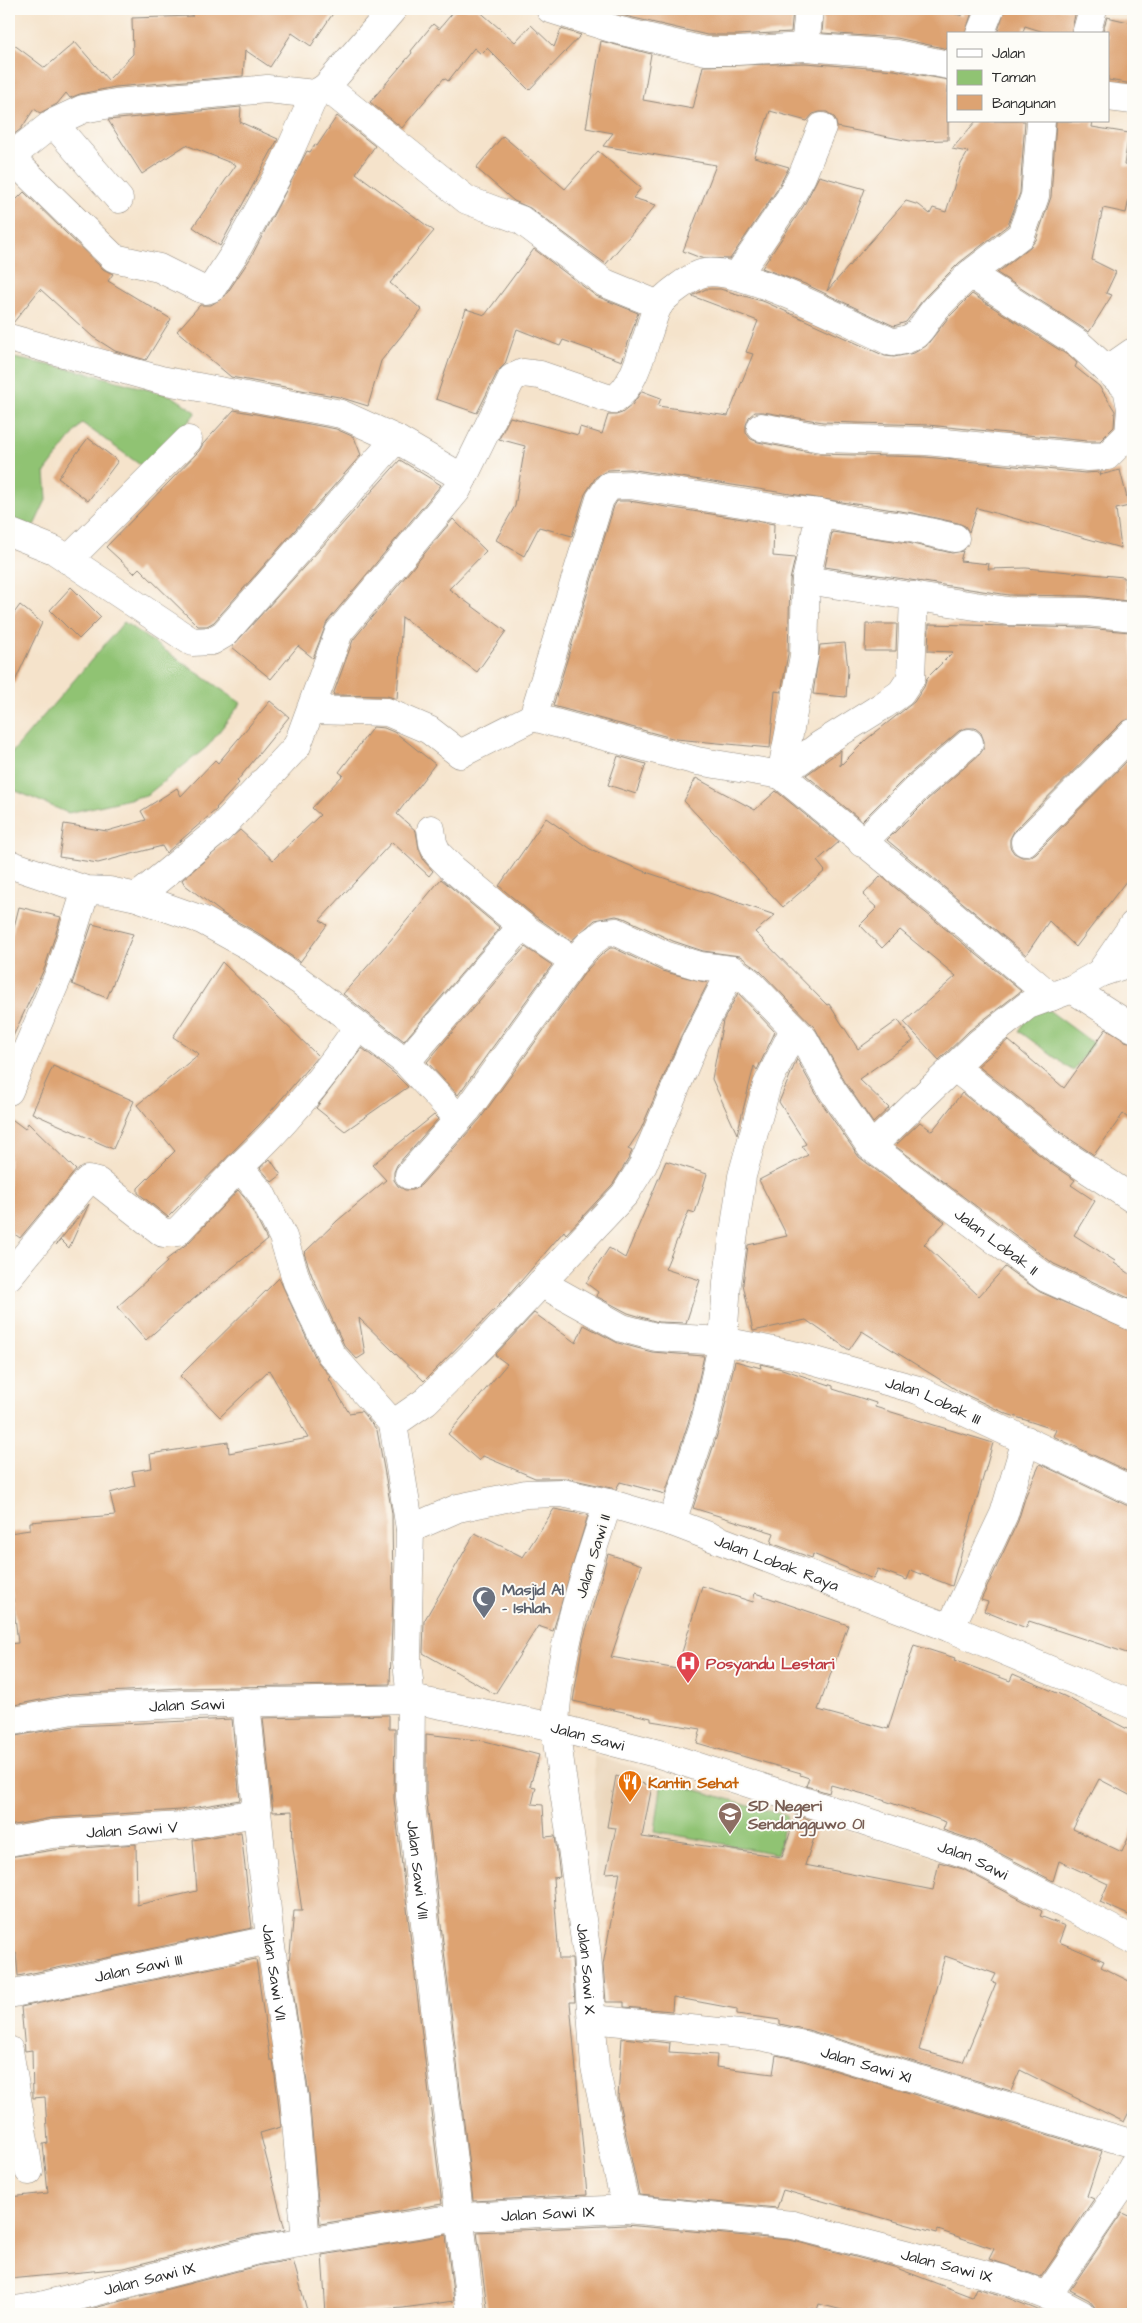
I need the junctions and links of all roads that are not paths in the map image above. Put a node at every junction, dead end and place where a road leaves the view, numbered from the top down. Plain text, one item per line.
1 (394, 9) edge
2 (550, 9) edge
3 (809, 9) edge
4 (990, 9) edge
5 (1093, 9) edge
6 (981, 32) edge
7 (1087, 32) edge
8 (805, 47) junction
9 (947, 65) edge
10 (321, 90) junction
11 (1110, 97) edge
12 (1133, 100) edge
13 (1041, 122) edge
14 (53, 123) junction
15 (822, 127) dead end
16 (9, 157) edge
17 (119, 199) dead end
18 (970, 274) junction
19 (737, 276) junction
20 (659, 304) junction
21 (9, 338) edge
22 (1133, 352) edge
23 (1106, 370) junction
24 (761, 427) dead end
25 (396, 439) junction
26 (188, 440) dead end
27 (463, 478) junction
28 (820, 513) junction
29 (9, 532) edge
30 (955, 538) dead end
31 (68, 560) junction
32 (806, 580) junction
33 (914, 596) junction
34 (1133, 617) edge
35 (312, 710) junction
36 (533, 717) junction
37 (1133, 733) edge
38 (969, 743) dead end
39 (780, 775) junction
40 (431, 829) dead end
41 (862, 842) junction
42 (1025, 842) dead end
43 (9, 864) edge
44 (86, 890) junction
45 (137, 897) junction
46 (1133, 925) edge
47 (522, 926) junction
48 (574, 961) junction
49 (1133, 962) edge
50 (732, 970) junction
51 (1100, 973) junction
52 (1062, 993) junction
53 (358, 1027) junction
54 (1133, 1028) edge
55 (794, 1029) junction
56 (406, 1062) junction
57 (954, 1067) junction
58 (9, 1091) edge
59 (459, 1119) junction
60 (871, 1147) junction
61 (239, 1167) junction
62 (409, 1176) dead end
63 (1133, 1199) edge
64 (9, 1276) edge
65 (541, 1283) junction
66 (1133, 1317) edge
67 (723, 1341) junction
68 (393, 1424) junction
69 (1026, 1440) junction
70 (1133, 1491) edge
71 (608, 1504) junction
72 (672, 1522) junction
73 (410, 1529) junction
74 (950, 1628) junction
75 (411, 1698) junction
76 (246, 1702) junction
77 (1133, 1705) edge
78 (9, 1722) edge
79 (555, 1727) junction
80 (256, 1813) junction
81 (9, 1842) edge
82 (270, 1940) junction
83 (1133, 1940) edge
84 (9, 1994) edge
85 (592, 2018) junction
86 (9, 2050) edge
87 (1133, 2144) edge
88 (1133, 2165) edge
89 (29, 2171) dead end
90 (626, 2209) junction
91 (460, 2217) junction
92 (306, 2242) junction
93 (1047, 2296) junction
94 (9, 2311) edge
95 (471, 2314) edge
96 (1081, 2314) edge

1 - 10 street
2 - 8 street
3 - 8 street
4 - 6 street
5 - 7 street
8 - 9 street
10 - 14 street
10 - 16 street
10 - 20 street
11 - 12 street
13 - 18 street
14 - 16 street
14 - 17 street
15 - 19 street
18 - 19 street
18 - 23 street
19 - 20 street
20 - 27 street
21 - 25 street
22 - 23 street
23 - 24 street
25 - 27 street
25 - 31 street
26 - 31 street
27 - 35 street
28 - 30 street
28 - 32 street
28 - 36 street
29 - 31 street
32 - 33 street
32 - 39 street
33 - 34 street
33 - 39 street
35 - 36 street
35 - 45 street
36 - 39 street
37 - 42 street
38 - 41 street
39 - 41 street
40 - 47 street
41 - 52 street
43 - 44 street
44 - 45 street
44 - 58 street
45 - 53 street
46 - 51 street
47 - 48 street
47 - 56 street
48 - 50 street
48 - 59 street
49 - 51 street
50 - 55 street, Jalan Lobak II
50 - 65 street
51 - 52 street
52 - 54 street
52 - 57 street
53 - 56 street
53 - 61 street
55 - 60 street, Jalan Lobak II
55 - 67 street
56 - 59 street
57 - 60 street
57 - 63 street
59 - 62 street
60 - 66 street, Jalan Lobak II
61 - 64 street
61 - 68 street
65 - 67 street, Jalan Lobak III
65 - 68 street
67 - 69 street, Jalan Lobak III
67 - 72 street
68 - 73 street, Jalan Sawi VIII
69 - 70 street, Jalan Lobak III
69 - 74 street
71 - 72 street, Jalan Lobak Raya
71 - 73 street, Jalan Lobak Raya
71 - 79 street, Jalan Sawi II
72 - 74 street, Jalan Lobak Raya
73 - 75 street, Jalan Sawi VIII
74 - 77 street, Jalan Lobak Raya
75 - 76 street, Jalan Sawi
75 - 79 street, Jalan Sawi
75 - 91 street, Jalan Sawi VIII
76 - 78 street, Jalan Sawi
76 - 80 street, Jalan Sawi VII
79 - 83 street, Jalan Sawi
79 - 85 street, Jalan Sawi X
80 - 81 street, Jalan Sawi V
80 - 82 street, Jalan Sawi VII
82 - 84 street, Jalan Sawi III
82 - 92 street, Jalan Sawi VII
85 - 87 street, Jalan Sawi XI
85 - 90 street, Jalan Sawi X
86 - 89 street
88 - 93 street
90 - 91 street, Jalan Sawi IX
90 - 93 street, Jalan Sawi IX
91 - 92 street, Jalan Sawi IX
91 - 95 street, Jalan Sawi VIII
92 - 94 street, Jalan Sawi IX
93 - 96 street, Jalan Sawi IX

